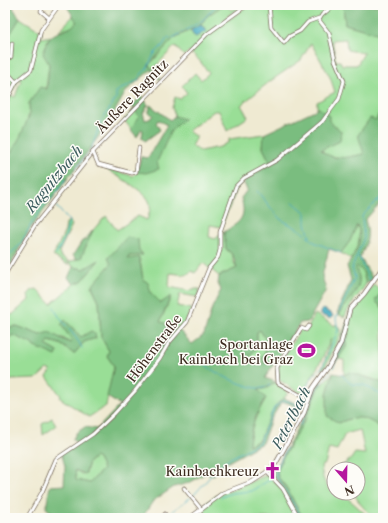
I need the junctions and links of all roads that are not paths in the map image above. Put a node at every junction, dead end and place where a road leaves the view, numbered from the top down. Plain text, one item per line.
1 (42, 5) edge
2 (60, 5) edge
3 (247, 5) edge
4 (270, 5) edge
5 (334, 5) edge
6 (49, 18) junction
7 (319, 18) junction
8 (12, 43) dead end
9 (5, 60) edge
10 (5, 70) edge
11 (16, 82) junction
12 (5, 104) edge
13 (139, 148) dead end
14 (93, 152) junction
15 (383, 267) edge
16 (5, 274) edge
17 (309, 326) dead end
18 (305, 398) junction
19 (267, 472) junction
20 (184, 488) dead end
21 (201, 509) junction
22 (165, 514) dead end
23 (27, 518) edge
24 (160, 518) edge
25 (190, 518) edge
26 (298, 518) edge

1 - 6 street
2 - 6 street
3 - 14 street, Äußere Ragnitz
4 - 7 street
5 - 7 street
6 - 11 street
7 - 23 street, Höhenstraße
8 - 9 street
10 - 11 street
11 - 12 street
13 - 14 street
14 - 16 street, Äußere Ragnitz
15 - 18 main road
17 - 18 street
18 - 19 main road
19 - 21 main road
19 - 26 street
20 - 21 street
21 - 25 main road
22 - 24 street

